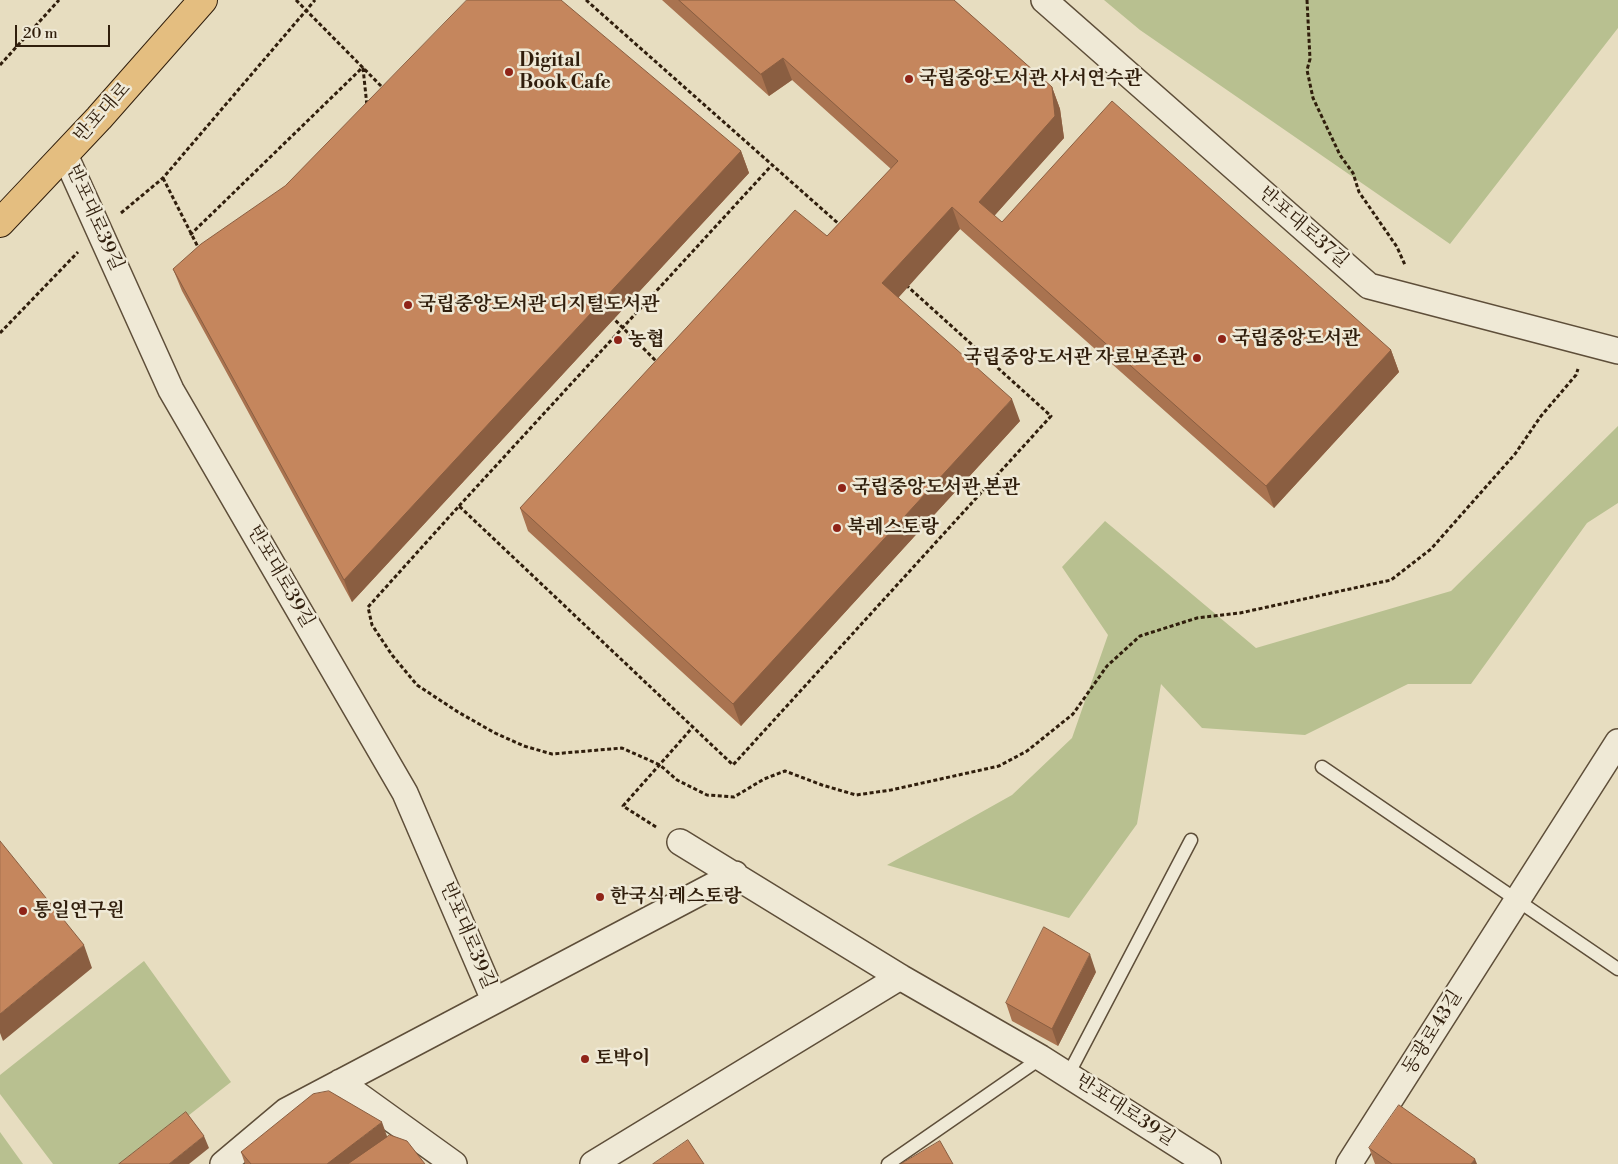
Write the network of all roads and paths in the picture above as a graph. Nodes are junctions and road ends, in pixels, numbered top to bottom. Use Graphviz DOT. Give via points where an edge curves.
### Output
graph roads {
  1 [pos="59,0"];
  2 [pos="203,0"];
  3 [pos="296,0"];
  4 [pos="315,0"];
  5 [pos="586,0"];
  6 [pos="1044,0"];
  7 [pos="1307,0"];
  8 [pos="306,10"];
  9 [pos="0,65"];
  10 [pos="363,67"];
  11 [pos="388,92"];
  12 [pos="368,113"];
  13 [pos="66,155"];
  14 [pos="772,165"];
  15 [pos="162,178"];
  16 [pos="0,223"];
  17 [pos="844,229"];
  18 [pos="99,231"];
  19 [pos="190,235"];
  20 [pos="204,258"];
  21 [pos="903,282"];
  22 [pos="1416,299"];
  23 [pos="607,312"];
  24 [pos="623,328"];
  25 [pos="0,333"];
  26 [pos="1589,343"];
  27 [pos="1618,351"];
  28 [pos="660,365"];
  29 [pos="459,506"];
  30 [pos="692,728"];
  31 [pos="1618,742"];
  32 [pos="660,765"];
  33 [pos="1322,767"];
  34 [pos="1190,840"];
  35 [pos="680,842"];
  36 [pos="734,874"];
  37 [pos="1516,901"];
  38 [pos="1618,968"];
  39 [pos="900,976"];
  40 [pos="494,1000"];
  41 [pos="1041,1058"];
  42 [pos="1068,1075"];
  43 [pos="340,1082"];
  44 [pos="223,1164"];
  45 [pos="454,1164"];
  46 [pos="594,1164"];
  47 [pos="888,1164"];
  48 [pos="1208,1164"];
  49 [pos="1349,1164"];
  1 -- 9 [label="path"];
  2 -- 13 [label="main road, 반포대로"];
  3 -- 8 [label="path"];
  4 -- 8 [label="path"];
  5 -- 14 [label="path"];
  6 -- 22 [label="street, 반포대로37길" via="1369,286"];
  7 -- 22 [label="path" via="1310,59 1307,70 1313,98 1340,155 1353,173 1359,192 1397,247"];
  8 -- 10 [label="path"];
  8 -- 15 [label="path"];
  10 -- 11 [label="path"];
  10 -- 12 [label="path"];
  10 -- 19 [label="path"];
  13 -- 16 [label="main road, 반포대로"];
  13 -- 18 [label="street, 반포대로39길"];
  14 -- 17 [label="path"];
  14 -- 24 [label="path"];
  15 -- 18 [label="path"];
  15 -- 19 [label="path"];
  18 -- 25 [label="path"];
  18 -- 40 [label="street, 반포대로39길" via="171,390 405,793"];
  19 -- 20 [label="path"];
  21 -- 30 [label="path" via="1052,416 732,765"];
  22 -- 26 [label="street, 반포대로37길"];
  23 -- 24 [label="path"];
  24 -- 28 [label="path"];
  24 -- 29 [label="path"];
  26 -- 27 [label="street, 반포대로37길"];
  26 -- 32 [label="path" via="1576,376 1541,416 1516,454 1430,549 1391,580 1240,613 1197,618 1140,636 1107,666 1073,714 1027,751 999,766 856,795 785,771 734,797 707,796 677,780"];
  29 -- 30 [label="path"];
  29 -- 32 [label="path" via="368,607 372,625 401,667 430,695 524,746 552,754 622,748"];
  30 -- 32 [label="path"];
  31 -- 37 [label="street, 동광로43길"];
  32 -- 35 [label="path" via="623,806"];
  33 -- 37 [label="lane"];
  34 -- 42 [label="lane"];
  35 -- 36 [label="street, 반포대로39길"];
  36 -- 39 [label="street, 반포대로39길"];
  36 -- 40 [label="street, 반포대로39길"];
  37 -- 38 [label="lane"];
  37 -- 49 [label="street, 동광로43길"];
  39 -- 41 [label="street, 반포대로39길"];
  39 -- 46 [label="street"];
  40 -- 43 [label="street, 반포대로39길"];
  41 -- 42 [label="street, 반포대로39길"];
  41 -- 47 [label="lane"];
  42 -- 48 [label="street, 반포대로39길"];
  43 -- 44 [label="street, 반포대로39길" via="286,1111"];
  43 -- 45 [label="street"];
}
